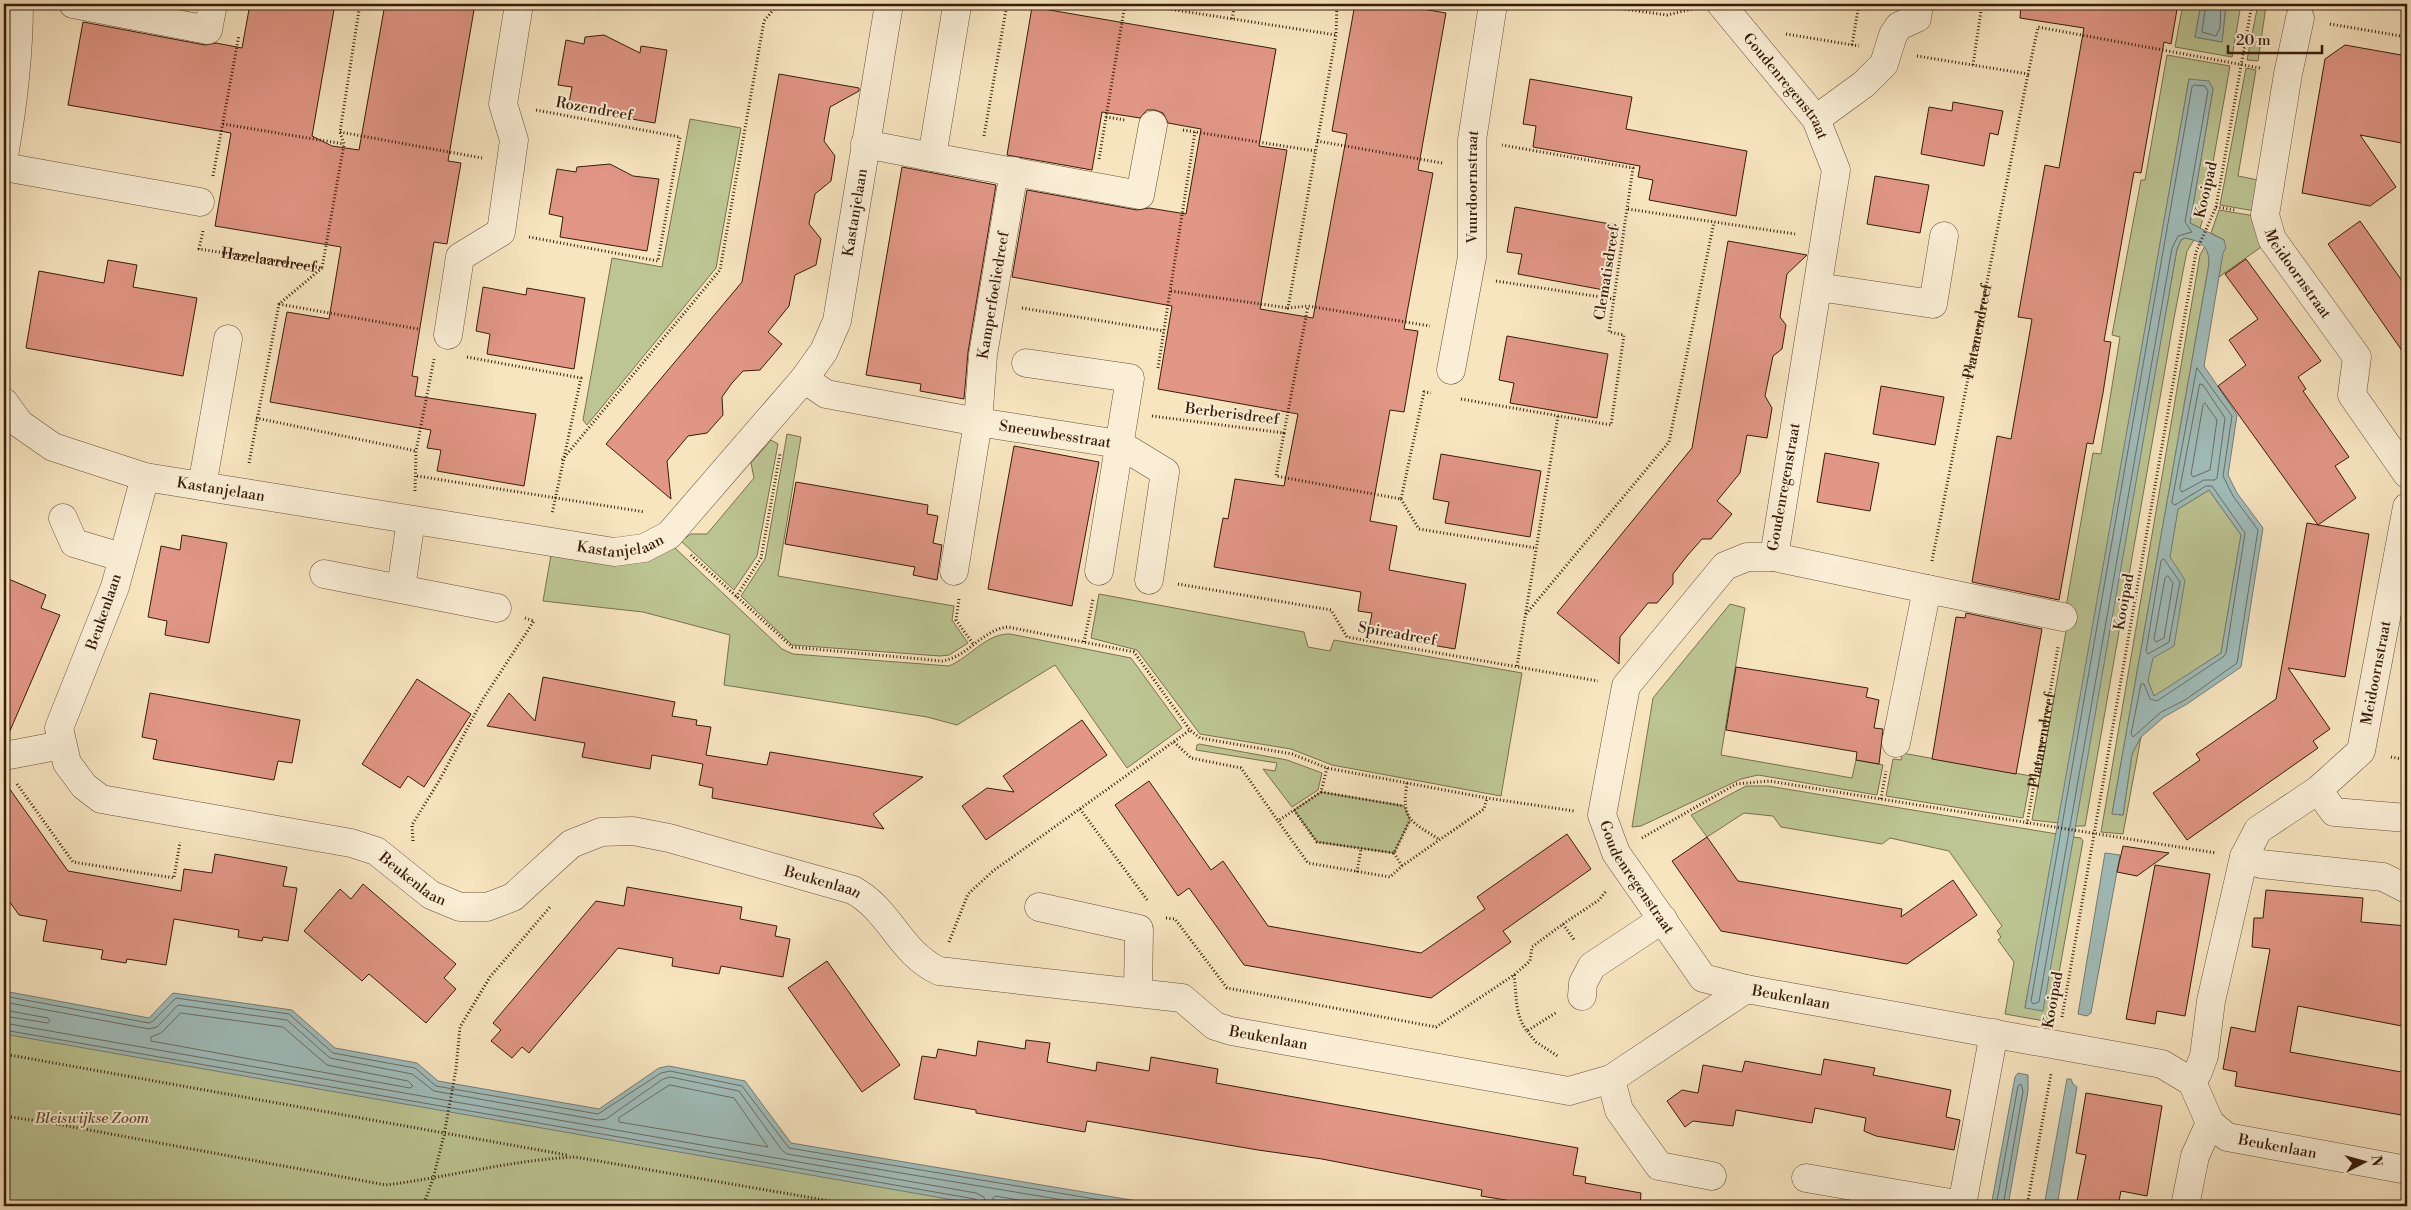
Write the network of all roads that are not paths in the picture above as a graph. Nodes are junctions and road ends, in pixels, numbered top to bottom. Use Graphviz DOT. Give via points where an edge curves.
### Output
graph roads {
  1 [pos="19,4"];
  2 [pos="73,4"];
  3 [pos="213,4"];
  4 [pos="519,4"];
  5 [pos="889,4"];
  6 [pos="1493,4"];
  7 [pos="1919,4"];
  8 [pos="957,6"];
  9 [pos="1709,6"];
  10 [pos="2300,18"];
  11 [pos="1816,119"];
  12 [pos="1153,125"];
  13 [pos="866,144"];
  14 [pos="4,156"];
  15 [pos="932,156"];
  16 [pos="4,167"];
  17 [pos="1014,171"];
  18 [pos="204,203"];
  19 [pos="1944,236"];
  20 [pos="1818,287"];
  21 [pos="448,335"];
  22 [pos="228,339"];
  23 [pos="1026,363"];
  24 [pos="1451,370"];
  25 [pos="804,379"];
  26 [pos="4,402"];
  27 [pos="978,422"];
  28 [pos="1119,444"];
  29 [pos="2407,474"];
  30 [pos="145,477"];
  31 [pos="202,486"];
  32 [pos="2407,507"];
  33 [pos="63,518"];
  34 [pos="412,520"];
  35 [pos="121,557"];
  36 [pos="1774,557"];
  37 [pos="1099,571"];
  38 [pos="954,572"];
  39 [pos="324,574"];
  40 [pos="1149,580"];
  41 [pos="401,588"];
  42 [pos="1927,589"];
  43 [pos="497,608"];
  44 [pos="2063,617"];
  45 [pos="1896,743"];
  46 [pos="62,745"];
  47 [pos="7,756"];
  48 [pos="2318,790"];
  49 [pos="2407,818"];
  50 [pos="2244,857"];
  51 [pos="2407,889"];
  52 [pos="1039,907"];
  53 [pos="1663,919"];
  54 [pos="1746,989"];
  55 [pos="1138,992"];
  56 [pos="1582,996"];
  57 [pos="1994,1033"];
  58 [pos="1611,1079"];
  59 [pos="2192,1082"];
  60 [pos="2210,1123"];
  61 [pos="2407,1170"];
  62 [pos="1712,1176"];
  63 [pos="1806,1178"];
  64 [pos="2185,1206"];
  1 -- 14 [label="street" via="19,43"];
  2 -- 3 [label="street" via="208,30"];
  4 -- 21 [label="street" via="503,104 514,140 501,232 460,257"];
  5 -- 13 [label="street, Kastanjelaan"];
  6 -- 24 [label="street, Vuurdoornstraat" via="1472,140 1472,257"];
  7 -- 11 [label="street" via="1916,18 1899,26 1884,64 1864,84"];
  8 -- 15 [label="street"];
  9 -- 11 [label="street, Goudenregenstraat"];
  10 -- 29 [label="street, Meidoornstraat" via="2265,215 2272,239 2357,357 2352,396"];
  11 -- 20 [label="street, Goudenregenstraat" via="1836,170"];
  12 -- 17 [label="street" via="1140,195"];
  13 -- 15 [label="street"];
  13 -- 25 [label="street, Kastanjelaan" via="838,321 824,351"];
  15 -- 17 [label="street"];
  16 -- 18 [label="street"];
  17 -- 27 [label="street, Kamperfoeliedreef" via="983,355"];
  19 -- 20 [label="street" via="1933,304"];
  20 -- 36 [label="street, Goudenregenstraat"];
  22 -- 31 [label="street"];
  23 -- 28 [label="street" via="1130,378"];
  25 -- 27 [label="street, Sneeuwbesstraat" via="826,394"];
  25 -- 34 [label="street, Kastanjelaan" via="670,534 644,548 614,552"];
  26 -- 30 [label="street, Kastanjelaan" via="20,424 53,447"];
  27 -- 28 [label="street, Sneeuwbesstraat"];
  27 -- 38 [label="street, Sneeuwbesstraat"];
  28 -- 37 [label="street"];
  28 -- 40 [label="street, Sneeuwbesstraat" via="1165,472"];
  30 -- 31 [label="street, Kastanjelaan"];
  30 -- 35 [label="street, Beukenlaan"];
  31 -- 34 [label="street, Kastanjelaan"];
  32 -- 48 [label="street, Meidoornstraat" via="2361,751"];
  33 -- 35 [label="street" via="74,542"];
  34 -- 41 [label="street"];
  35 -- 46 [label="street, Beukenlaan" via="114,587 59,728"];
  36 -- 42 [label="street"];
  36 -- 53 [label="street, Goudenregenstraat" via="1747,557 1726,566 1626,686 1602,815 1616,852"];
  39 -- 41 [label="street"];
  41 -- 43 [label="street"];
  42 -- 44 [label="street"];
  42 -- 45 [label="street"];
  46 -- 47 [label="street"];
  46 -- 55 [label="street, Beukenlaan" via="66,763 84,786 101,799 351,843 376,851 431,895 460,907 487,907 513,897 571,844 601,832 642,833 853,890 868,898 915,956 939,972"];
  48 -- 49 [label="street" via="2334,812"];
  48 -- 50 [label="street, Meidoornstraat" via="2258,830"];
  50 -- 51 [label="street" via="2261,864 2384,876"];
  50 -- 59 [label="street, Meidoornstraat" via="2211,1001 2204,1056"];
  52 -- 55 [label="street" via="1140,930"];
  53 -- 54 [label="street, Goudenregenstraat" via="1703,978"];
  53 -- 56 [label="street" via="1592,966 1583,983"];
  54 -- 57 [label="street, Beukenlaan"];
  54 -- 58 [label="street, Beukenlaan"];
  55 -- 58 [label="street, Beukenlaan" via="1182,998 1215,1026 1231,1031 1569,1091"];
  57 -- 59 [label="street, Beukenlaan" via="2162,1064"];
  57 -- 63 [label="street" via="1962,1205"];
  58 -- 62 [label="street" via="1619,1110 1659,1166"];
  59 -- 60 [label="street"];
  60 -- 61 [label="street, Beukenlaan" via="2227,1137"];
  60 -- 64 [label="street" via="2195,1156"];
}
